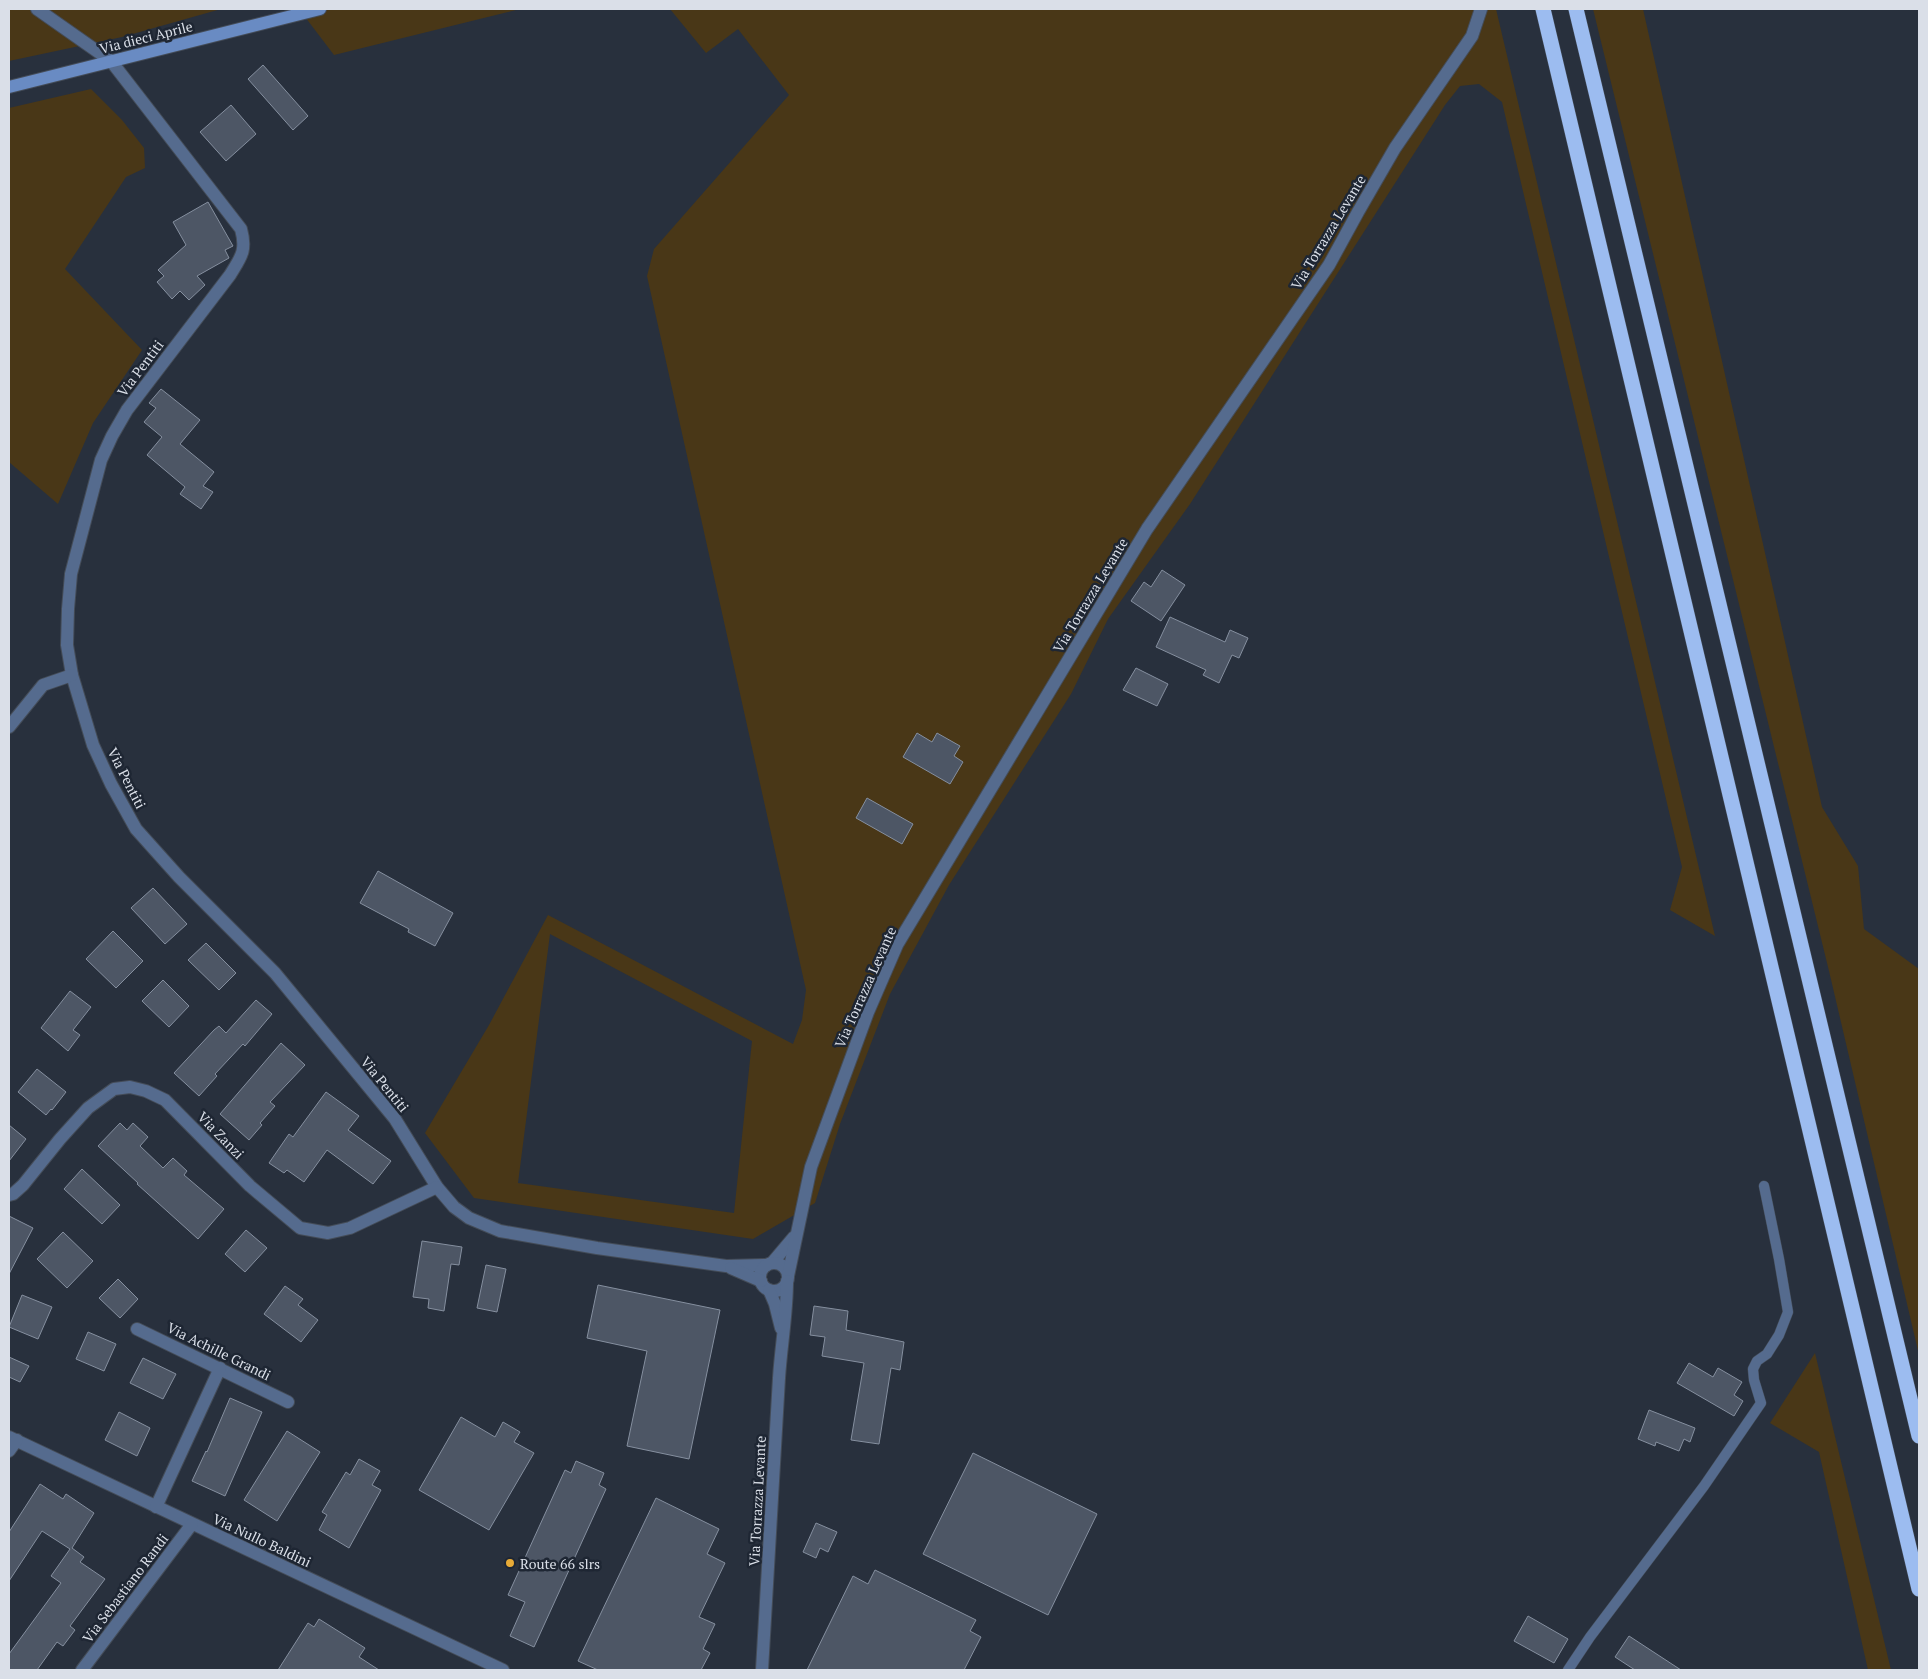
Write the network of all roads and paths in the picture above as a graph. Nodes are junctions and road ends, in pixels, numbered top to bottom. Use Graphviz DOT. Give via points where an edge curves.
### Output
graph roads {
  1 [pos="37,9"];
  2 [pos="320,9"];
  3 [pos="1481,9"];
  4 [pos="1543,9"];
  5 [pos="1576,9"];
  6 [pos="111,62"];
  7 [pos="9,87"];
  8 [pos="72,675"];
  9 [pos="9,727"];
  10 [pos="1764,1186"];
  11 [pos="437,1187"];
  12 [pos="9,1195"];
  13 [pos="796,1235"];
  14 [pos="770,1264"];
  15 [pos="726,1266"];
  16 [pos="788,1279"];
  17 [pos="765,1286"];
  18 [pos="137,1329"];
  19 [pos="782,1333"];
  20 [pos="220,1368"];
  21 [pos="288,1402"];
  22 [pos="1919,1436"];
  23 [pos="13,1439"];
  24 [pos="9,1451"];
  25 [pos="156,1507"];
  26 [pos="192,1524"];
  27 [pos="1919,1589"];
  28 [pos="82,1670"];
  29 [pos="503,1670"];
  30 [pos="762,1670"];
  31 [pos="1568,1670"];
  1 -- 6 [label="street, Via Pentiti"];
  2 -- 6 [label="main road, Via dieci Aprile"];
  3 -- 13 [label="street, Via Torrazza Levante" via="1472,36 1395,148 1329,265 1147,529 897,945 814,1158"];
  4 -- 27 [label="highway"];
  5 -- 22 [label="highway"];
  6 -- 7 [label="main road, Via dieci Aprile"];
  6 -- 8 [label="street, Via Pentiti" via="241,229 245,243 230,275 127,410 101,460 72,574 67,645"];
  8 -- 9 [label="street" via="43,685"];
  8 -- 11 [label="street, Via Pentiti" via="93,745 136,829 179,878 275,973 395,1119"];
  10 -- 31 [label="lane" via="1788,1312 1779,1335 1753,1369 1761,1403"];
  11 -- 12 [label="street, Via Zanzi" via="350,1228 328,1233 300,1228 250,1186 166,1100 130,1086 114,1089 88,1108 23,1185"];
  11 -- 15 [label="street, Via Pentiti" via="454,1207 500,1231"];
  13 -- 14 [label="street, Via Torrazza Levante"];
  13 -- 16 [label="street, Via Torrazza Levante"];
  14 -- 15 [label="street, Via Pentiti"];
  14 -- 16 [label="street" via="784,1268"];
  14 -- 17 [label="street" via="761,1272"];
  15 -- 17 [label="street, Via Pentiti"];
  16 -- 17 [label="street" via="778,1290"];
  16 -- 19 [label="street, Via Torrazza Levante" via="787,1311"];
  17 -- 19 [label="street, Via Torrazza Levante" via="775,1304"];
  18 -- 20 [label="street, Via Achille Grandi"];
  19 -- 30 [label="street, Via Torrazza Levante"];
  20 -- 21 [label="street, Via Achille Grandi"];
  20 -- 25 [label="street"];
  23 -- 24 [label="street"];
  23 -- 25 [label="street, Via Nullo Baldini"];
  25 -- 26 [label="street, Via Nullo Baldini"];
  26 -- 28 [label="street, Via Sebastiano Randi"];
  26 -- 29 [label="street, Via Nullo Baldini"];
}
